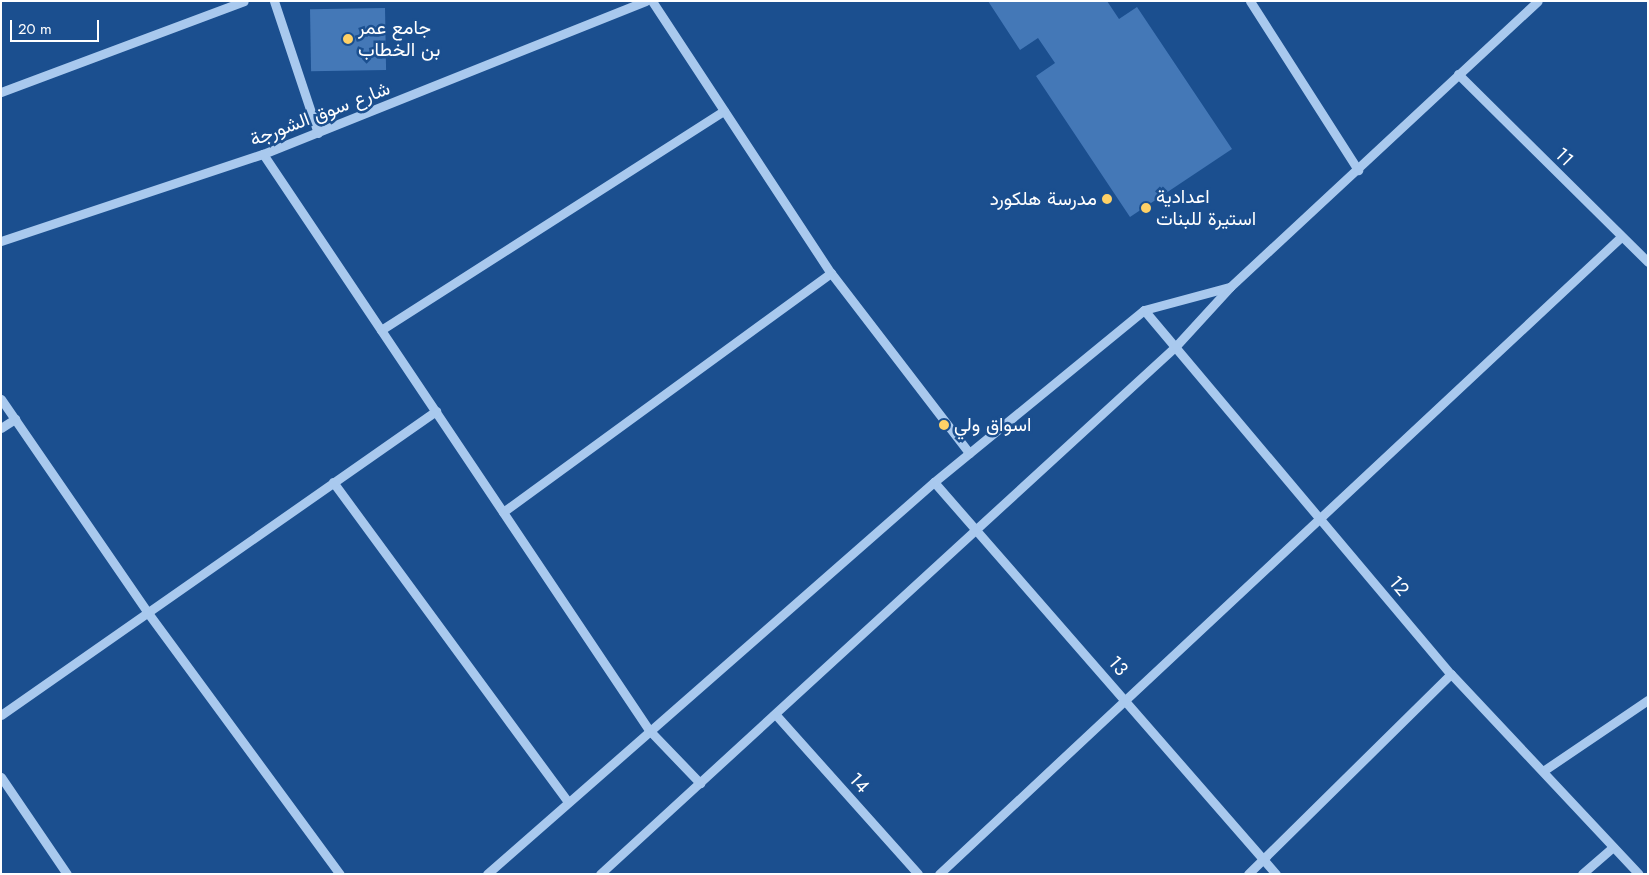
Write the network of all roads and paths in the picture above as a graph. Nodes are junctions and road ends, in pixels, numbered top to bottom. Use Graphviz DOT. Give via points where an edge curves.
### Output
graph roads {
  1 [pos="244,1"];
  2 [pos="274,1"];
  3 [pos="645,1"];
  4 [pos="652,1"];
  5 [pos="1250,1"];
  6 [pos="1538,1"];
  7 [pos="1458,74"];
  8 [pos="1,92"];
  9 [pos="724,111"];
  10 [pos="318,133"];
  11 [pos="263,154"];
  12 [pos="1358,170"];
  13 [pos="1621,237"];
  14 [pos="1,241"];
  15 [pos="1648,262"];
  16 [pos="831,273"];
  17 [pos="1230,287"];
  18 [pos="1144,310"];
  19 [pos="381,330"];
  20 [pos="1176,346"];
  21 [pos="1,399"];
  22 [pos="436,411"];
  23 [pos="15,419"];
  24 [pos="1,428"];
  25 [pos="969,453"];
  26 [pos="333,482"];
  27 [pos="934,482"];
  28 [pos="503,512"];
  29 [pos="1320,518"];
  30 [pos="977,528"];
  31 [pos="148,612"];
  32 [pos="1451,674"];
  33 [pos="1126,700"];
  34 [pos="1648,700"];
  35 [pos="1,715"];
  36 [pos="776,715"];
  37 [pos="649,730"];
  38 [pos="1543,771"];
  39 [pos="1,777"];
  40 [pos="700,784"];
  41 [pos="568,802"];
  42 [pos="1613,846"];
  43 [pos="1263,860"];
  44 [pos="67,874"];
  45 [pos="340,874"];
  46 [pos="487,874"];
  47 [pos="600,874"];
  48 [pos="918,874"];
  49 [pos="939,874"];
  50 [pos="1248,874"];
  51 [pos="1276,874"];
  52 [pos="1582,874"];
  53 [pos="1639,874"];
  1 -- 8 [label="street"];
  2 -- 10 [label="street"];
  3 -- 10 [label="street, شارع سوق الشورجة"];
  4 -- 9 [label="street"];
  5 -- 12 [label="street"];
  6 -- 7 [label="street"];
  7 -- 12 [label="street"];
  7 -- 13 [label="street, 11"];
  9 -- 16 [label="street"];
  9 -- 19 [label="street"];
  10 -- 11 [label="street, شارع سوق الشورجة"];
  11 -- 14 [label="street, شارع سوق الشورجة"];
  11 -- 19 [label="street"];
  12 -- 17 [label="street"];
  13 -- 15 [label="street, 11"];
  13 -- 29 [label="street"];
  16 -- 25 [label="street"];
  16 -- 28 [label="street"];
  17 -- 18 [label="street"];
  17 -- 20 [label="street"];
  18 -- 20 [label="street, 12"];
  18 -- 25 [label="street"];
  19 -- 22 [label="street"];
  20 -- 29 [label="street, 12"];
  20 -- 30 [label="street"];
  21 -- 23 [label="street"];
  22 -- 26 [label="street"];
  22 -- 28 [label="street"];
  23 -- 24 [label="street"];
  23 -- 31 [label="street"];
  25 -- 27 [label="street"];
  26 -- 31 [label="street"];
  26 -- 41 [label="street"];
  27 -- 30 [label="street, 13"];
  27 -- 37 [label="street"];
  28 -- 37 [label="street"];
  29 -- 32 [label="street, 12"];
  29 -- 33 [label="street"];
  30 -- 33 [label="street, 13"];
  30 -- 36 [label="street"];
  31 -- 35 [label="street"];
  31 -- 45 [label="street"];
  32 -- 38 [label="street, 12"];
  32 -- 43 [label="street"];
  33 -- 43 [label="street, 13"];
  33 -- 49 [label="street"];
  34 -- 38 [label="street"];
  36 -- 40 [label="street"];
  36 -- 48 [label="street, 14"];
  37 -- 40 [label="street"];
  37 -- 41 [label="street"];
  38 -- 42 [label="street, 12"];
  39 -- 44 [label="street"];
  40 -- 47 [label="street"];
  41 -- 46 [label="street"];
  42 -- 52 [label="street"];
  42 -- 53 [label="street, 12"];
  43 -- 50 [label="street"];
  43 -- 51 [label="street, 13"];
}
